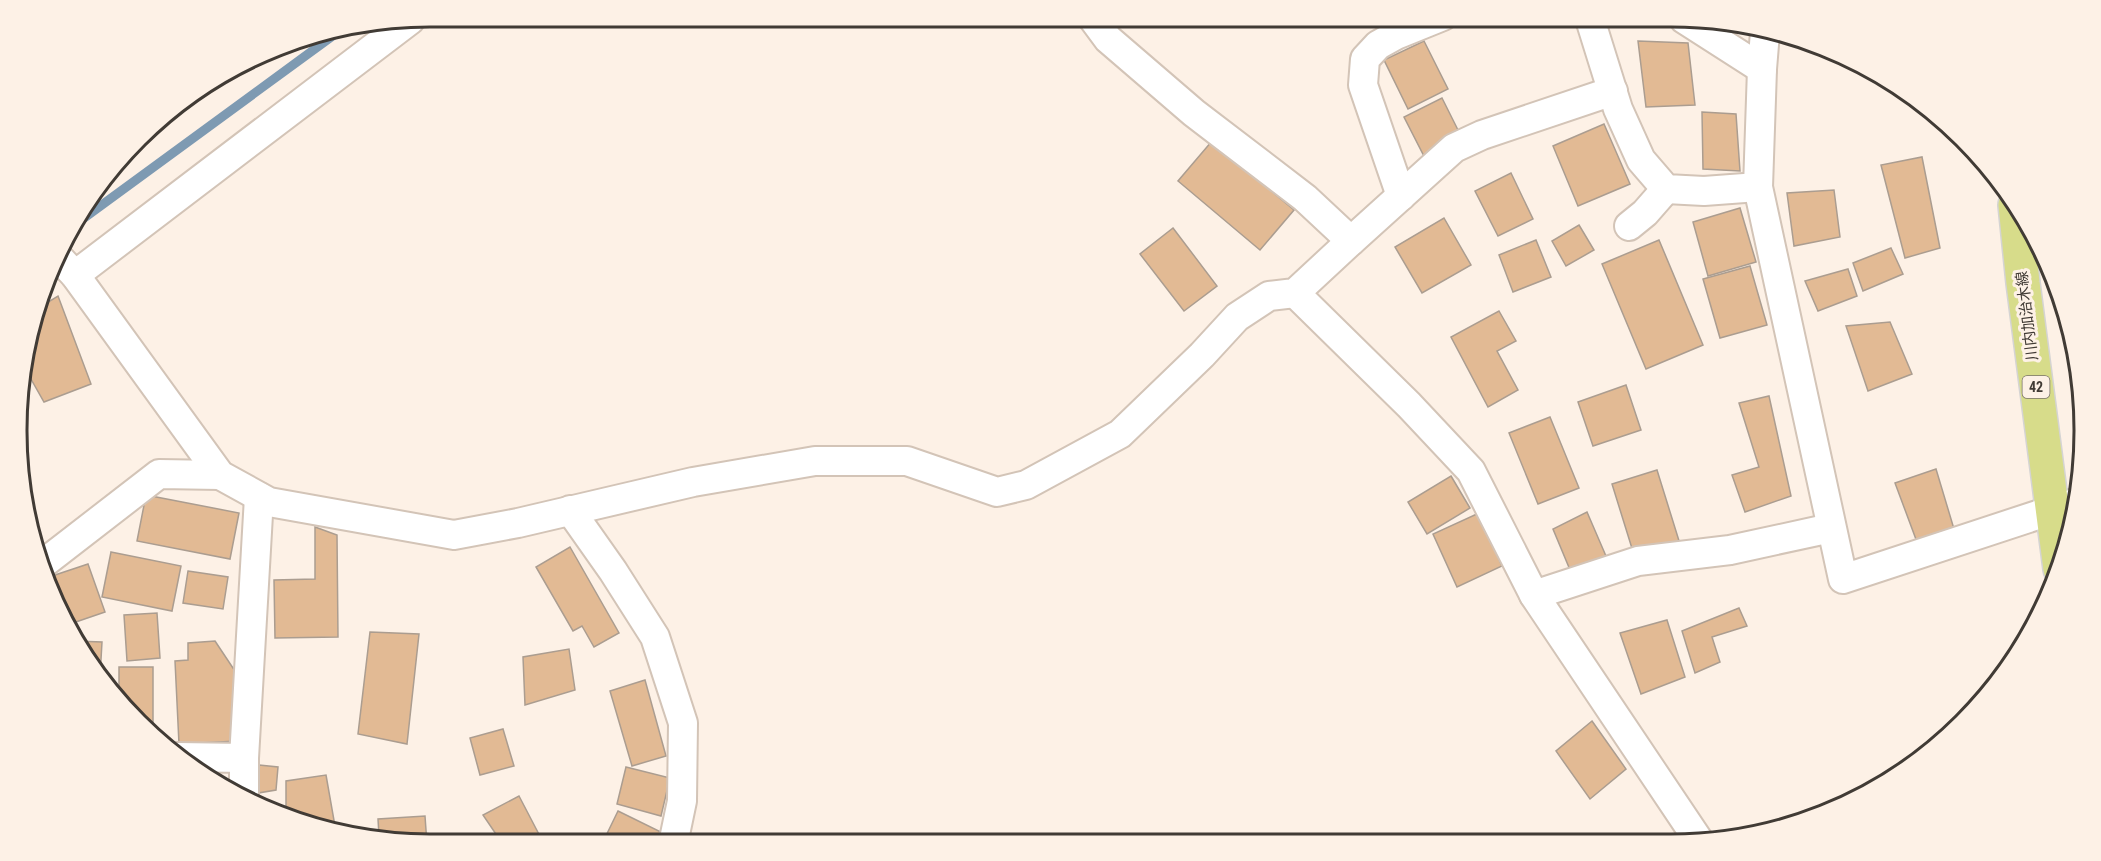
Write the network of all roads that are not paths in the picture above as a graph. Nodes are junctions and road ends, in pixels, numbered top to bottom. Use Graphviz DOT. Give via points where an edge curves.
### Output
graph roads {
  1 [pos="1099,27"];
  2 [pos="1416,27"];
  3 [pos="1593,27"];
  4 [pos="398,28"];
  5 [pos="1698,28"];
  6 [pos="1764,39"];
  7 [pos="1762,69"];
  8 [pos="1613,91"];
  9 [pos="1758,187"];
  10 [pos="1666,189"];
  11 [pos="1401,196"];
  12 [pos="2017,224"];
  13 [pos="1629,226"];
  14 [pos="1351,241"];
  15 [pos="64,263"];
  16 [pos="1295,293"];
  17 [pos="220,475"];
  18 [pos="259,497"];
  19 [pos="2064,506"];
  20 [pos="570,510"];
  21 [pos="2063,522"];
  22 [pos="1831,528"];
  23 [pos="48,560"];
  24 [pos="1534,595"];
  25 [pos="194,757"];
  26 [pos="244,758"];
  27 [pos="244,788"];
  28 [pos="1694,833"];
  29 [pos="675,834"];
  1 -- 14 [label="street" via="1194,113 1305,198"];
  2 -- 11 [label="street" via="1387,39 1365,59 1363,85"];
  3 -- 8 [label="street"];
  4 -- 15 [label="street"];
  5 -- 7 [label="street"];
  6 -- 7 [label="street"];
  7 -- 9 [label="street"];
  8 -- 10 [label="street" via="1641,160"];
  8 -- 11 [label="street" via="1454,148"];
  9 -- 10 [label="street"];
  9 -- 22 [label="street"];
  10 -- 13 [label="street"];
  11 -- 14 [label="street"];
  12 -- 19 [label="main road, 川内加治木線 / 42" via="2023,283"];
  14 -- 16 [label="street"];
  15 -- 17 [label="street"];
  16 -- 20 [label="street" via="1269,296 1237,317 1120,434 1026,485 997,492 907,461 815,461 693,482"];
  16 -- 24 [label="street" via="1472,471"];
  17 -- 18 [label="street"];
  17 -- 23 [label="street" via="159,474"];
  18 -- 20 [label="street" via="454,535"];
  18 -- 26 [label="street"];
  19 -- 21 [label="main road, 川内加治木線 / 42"];
  19 -- 22 [label="street" via="1843,579"];
  20 -- 29 [label="street" via="655,637 683,723 682,801"];
  22 -- 24 [label="street" via="1730,550 1638,561"];
  24 -- 28 [label="street"];
  25 -- 26 [label="street"];
  26 -- 27 [label="street"];
}
